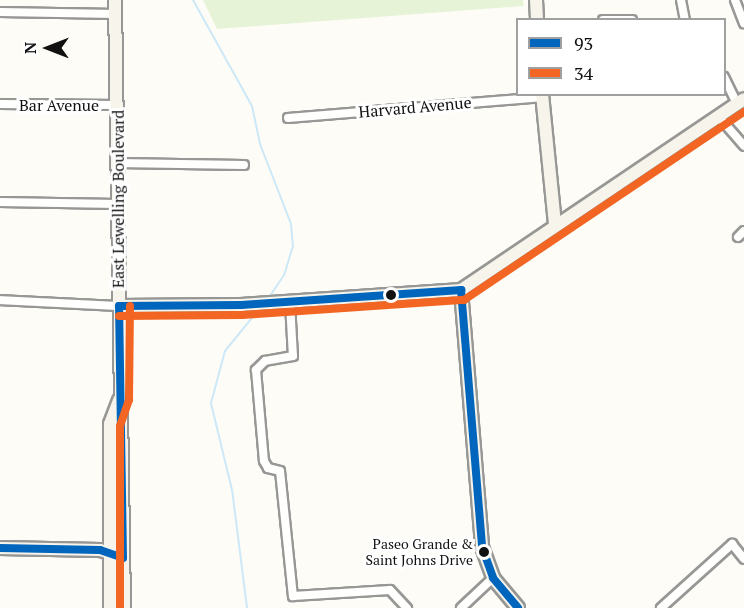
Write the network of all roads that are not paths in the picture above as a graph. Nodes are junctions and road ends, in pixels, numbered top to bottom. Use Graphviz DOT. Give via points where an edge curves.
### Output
graph roads {
  1 [pos="115,0"];
  2 [pos="536,0"];
  3 [pos="681,0"];
  4 [pos="735,0"];
  5 [pos="0,12"];
  6 [pos="117,14"];
  7 [pos="537,18"];
  8 [pos="685,18"];
  9 [pos="744,23"];
  10 [pos="726,80"];
  11 [pos="542,96"];
  12 [pos="741,102"];
  13 [pos="0,104"];
  14 [pos="117,105"];
  15 [pos="719,117"];
  16 [pos="288,118"];
  17 [pos="744,146"];
  18 [pos="117,163"];
  19 [pos="244,165"];
  20 [pos="0,202"];
  21 [pos="117,204"];
  22 [pos="555,225"];
  23 [pos="461,291"];
  24 [pos="0,300"];
  25 [pos="285,303"];
  26 [pos="119,306"];
  27 [pos="119,399"];
  28 [pos="0,548"];
  29 [pos="110,553"];
  30 [pos="123,558"];
  31 [pos="744,559"];
  32 [pos="493,578"];
  33 [pos="110,608"];
  34 [pos="124,608"];
  35 [pos="407,608"];
  36 [pos="461,608"];
  37 [pos="518,608"];
  38 [pos="661,608"];
  1 -- 6 [label="main road, East Lewelling Boulevard"];
  2 -- 7 [label="main road"];
  3 -- 8 [label="street"];
  4 -- 9 [label="street"];
  5 -- 6 [label="street"];
  6 -- 14 [label="main road, East Lewelling Boulevard"];
  10 -- 12 [label="street"];
  11 -- 16 [label="street, Harvard Avenue"];
  11 -- 22 [label="main road"];
  12 -- 15 [label="main road"];
  13 -- 14 [label="street, Bar Avenue"];
  14 -- 18 [label="main road, East Lewelling Boulevard"];
  15 -- 17 [label="street"];
  15 -- 22 [label="main road"];
  18 -- 19 [label="street"];
  18 -- 21 [label="main road, East Lewelling Boulevard"];
  20 -- 21 [label="street"];
  21 -- 26 [label="main road, East Lewelling Boulevard"];
  22 -- 23 [label="main road"];
  23 -- 25 [label="main road"];
  23 -- 32 [label="main road" via="482,547"];
  24 -- 26 [label="street"];
  25 -- 26 [label="main road"];
  25 -- 35 [label="street" via="293,356 265,361 256,370 264,461 268,468 280,471 293,596 390,590"];
  26 -- 27 [label="main road, East Lewelling Boulevard"];
  27 -- 29 [label="main road, East Lewelling Boulevard" via="110,424"];
  27 -- 30 [label="main road, East Lewelling Boulevard" via="124,419"];
  28 -- 29 [label="main road"];
  29 -- 30 [label="main road"];
  29 -- 33 [label="main road, East Lewelling Boulevard"];
  30 -- 34 [label="main road, East Lewelling Boulevard"];
  31 -- 38 [label="street" via="732,544"];
  32 -- 36 [label="street"];
  32 -- 37 [label="main road"];
}
